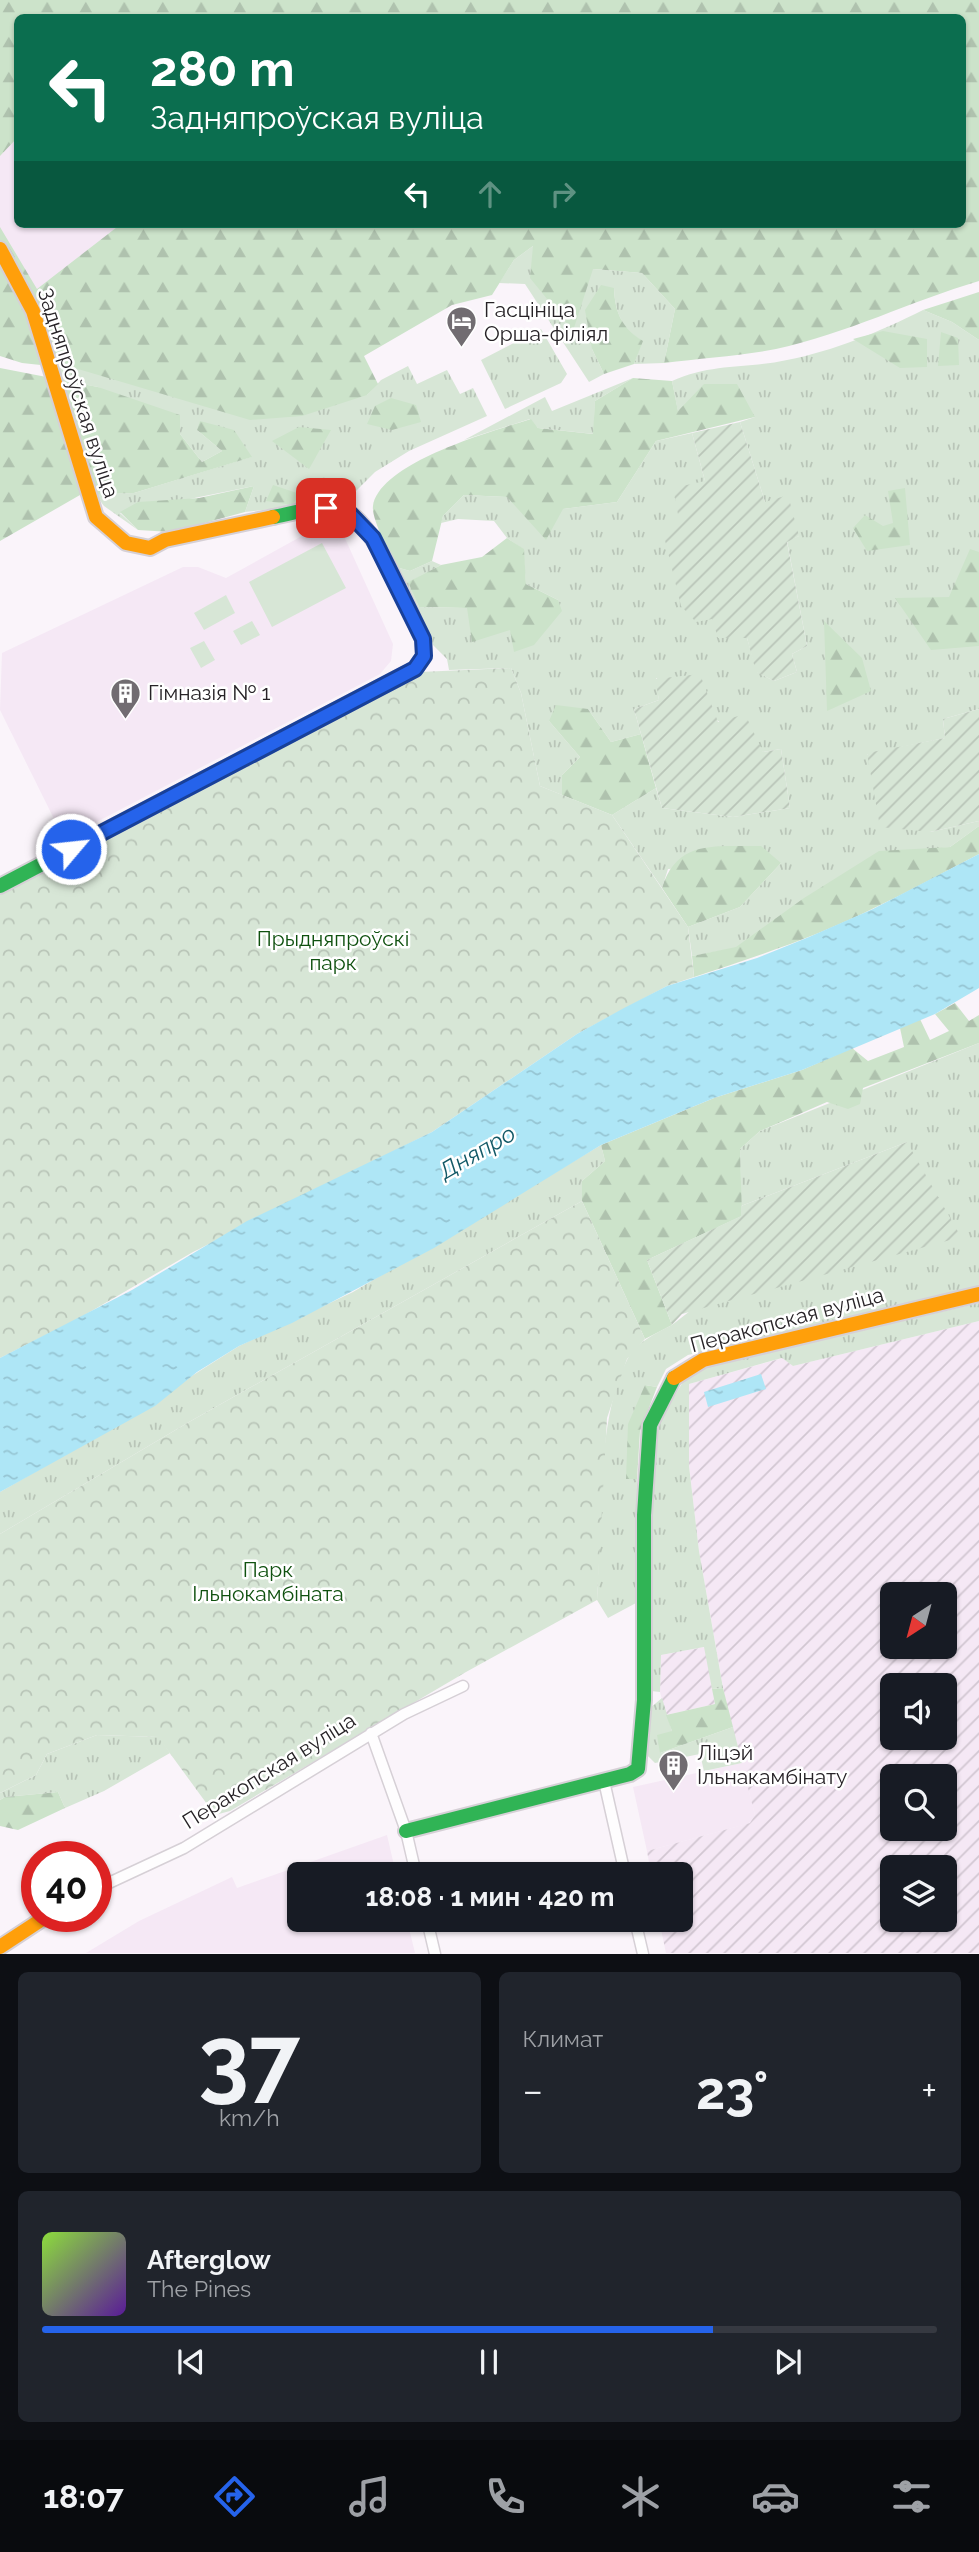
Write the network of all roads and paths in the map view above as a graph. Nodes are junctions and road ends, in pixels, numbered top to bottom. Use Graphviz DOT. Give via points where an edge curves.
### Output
graph roads {
  1 [pos="0,249"];
  2 [pos="0,886"];
  3 [pos="979,1294"];
  4 [pos="463,1686"];
  5 [pos="371,1734"];
  6 [pos="604,1781"];
  7 [pos="406,1831"];
  8 [pos="413,1862"];
  9 [pos="622,1862"];
  10 [pos="112,1882"];
  11 [pos="23,1932"];
  12 [pos="430,1932"];
  13 [pos="638,1932"];
  14 [pos="0,1947"];
  15 [pos="435,1954"];
  16 [pos="643,1954"];
  1 -- 2 [label="street, Задняпроўская вуліца" via="33,311 96,517 126,543 150,548 234,523 326,508 349,513 373,538 423,639 424,656 415,669"];
  3 -- 6 [label="street, Перакопская вуліца" via="703,1360 680,1372 660,1399 650,1425 643,1515 644,1700 638,1769"];
  4 -- 5 [label="street, Перакопская вуліца"];
  5 -- 7 [label="street"];
  5 -- 10 [label="street, Перакопская вуліца" via="184,1848"];
  6 -- 7 [label="street"];
  6 -- 9 [label="street"];
  7 -- 8 [label="street"];
  11 -- 14 [label="street"];
  12 -- 15 [label="street"];
  13 -- 16 [label="street"];
}
